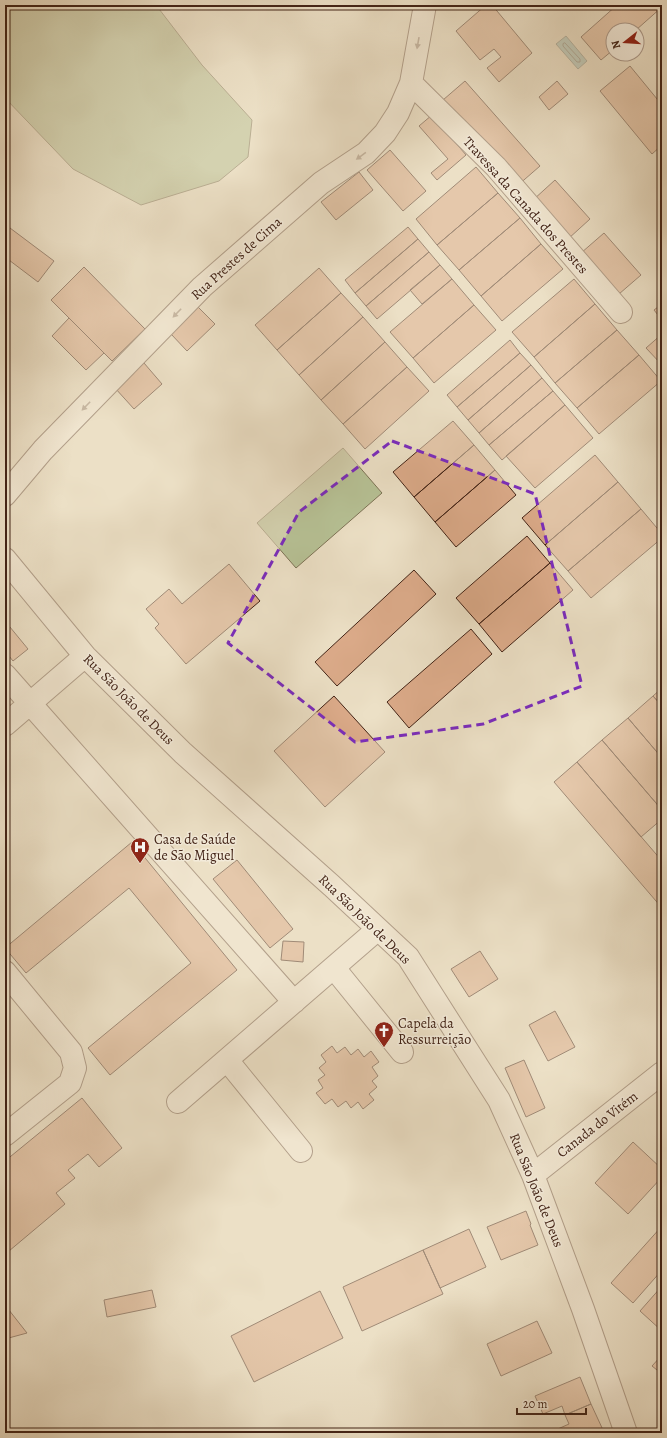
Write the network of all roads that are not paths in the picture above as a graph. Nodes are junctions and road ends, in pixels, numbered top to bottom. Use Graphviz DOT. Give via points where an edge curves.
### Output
graph roads {
  1 [pos="425,5"];
  2 [pos="411,83"];
  3 [pos="621,312"];
  4 [pos="5,495"];
  5 [pos="5,559"];
  6 [pos="86,656"];
  7 [pos="5,675"];
  8 [pos="30,703"];
  9 [pos="5,725"];
  10 [pos="378,929"];
  11 [pos="334,968"];
  12 [pos="5,972"];
  13 [pos="294,1002"];
  14 [pos="402,1052"];
  15 [pos="227,1060"];
  16 [pos="662,1073"];
  17 [pos="178,1102"];
  18 [pos="5,1135"];
  19 [pos="301,1151"];
  20 [pos="533,1175"];
  21 [pos="626,1433"];
  1 -- 2 [label="street, Rua Prestes de Cima, one-way"];
  2 -- 3 [label="street, Travessa da Canada dos Prestes" via="496,167"];
  2 -- 4 [label="street, Rua Prestes de Cima, one-way" via="398,113 385,133 366,153 321,183 202,287 44,450"];
  5 -- 6 [label="street, Rua São João de Deus"];
  6 -- 8 [label="street"];
  6 -- 10 [label="street, Rua São João de Deus" via="183,753"];
  7 -- 8 [label="street"];
  8 -- 9 [label="street"];
  8 -- 13 [label="street"];
  10 -- 11 [label="street"];
  10 -- 20 [label="street, Rua São João de Deus" via="408,957 499,1100"];
  11 -- 13 [label="street"];
  11 -- 14 [label="street"];
  12 -- 18 [label="street" via="71,1052 75,1068 70,1083"];
  13 -- 15 [label="street"];
  15 -- 17 [label="street"];
  15 -- 19 [label="street"];
  16 -- 20 [label="street, Canada do Vitém"];
  20 -- 21 [label="street, Rua São João de Deus"];
}
